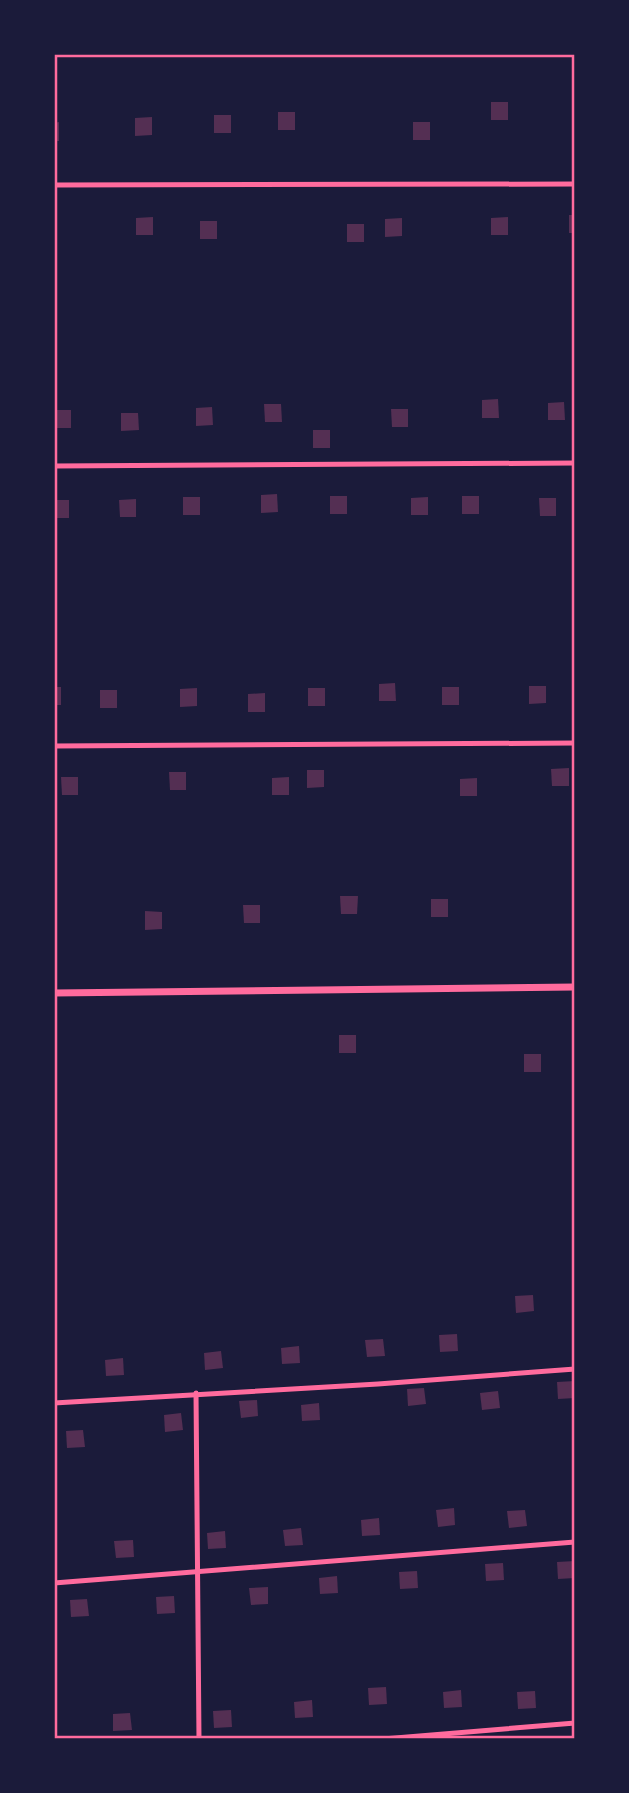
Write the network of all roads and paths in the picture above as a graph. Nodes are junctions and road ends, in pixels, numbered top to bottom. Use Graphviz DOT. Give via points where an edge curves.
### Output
graph roads {
  1 [pos="575,184"];
  2 [pos="54,185"];
  3 [pos="575,463"];
  4 [pos="54,466"];
  5 [pos="575,743"];
  6 [pos="54,746"];
  7 [pos="575,987"];
  8 [pos="54,993"];
  9 [pos="575,1369"];
  10 [pos="196,1393"];
  11 [pos="54,1403"];
  12 [pos="575,1542"];
  13 [pos="198,1572"];
  14 [pos="54,1583"];
  15 [pos="575,1723"];
  16 [pos="199,1739"];
  17 [pos="383,1739"];
  1 -- 2 [label="lane"];
  3 -- 4 [label="lane"];
  5 -- 6 [label="lane"];
  7 -- 8 [label="street"];
  9 -- 10 [label="lane"];
  10 -- 11 [label="lane"];
  10 -- 13 [label="lane"];
  12 -- 13 [label="lane"];
  13 -- 14 [label="lane"];
  13 -- 16 [label="lane"];
  15 -- 17 [label="lane"];
}
